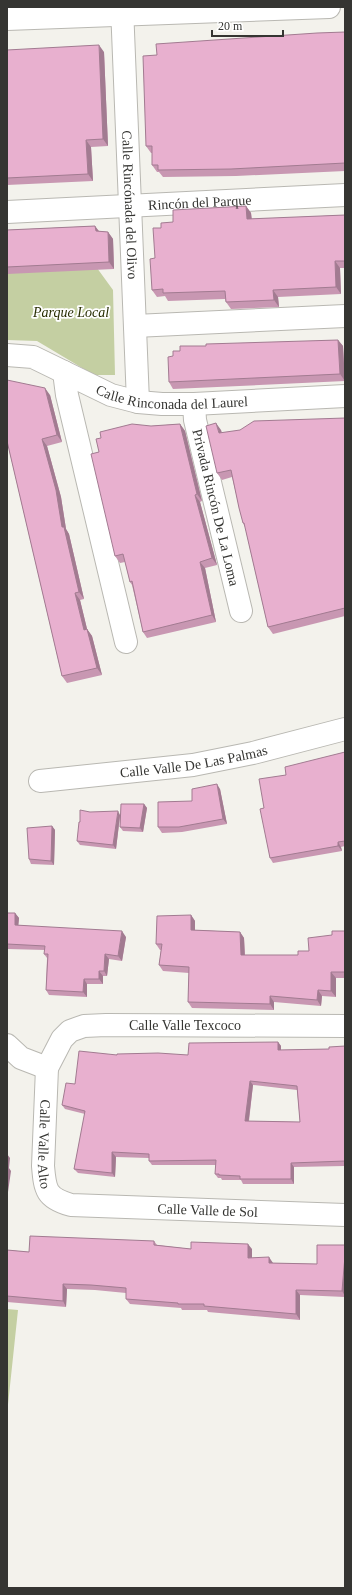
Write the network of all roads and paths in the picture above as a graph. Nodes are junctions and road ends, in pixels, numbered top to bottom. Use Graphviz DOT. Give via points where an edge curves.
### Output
graph roads {
  1 [pos="329,7"];
  2 [pos="122,11"];
  3 [pos="7,19"];
  4 [pos="345,195"];
  5 [pos="130,206"];
  6 [pos="7,212"];
  7 [pos="345,316"];
  8 [pos="134,326"];
  9 [pos="7,355"];
  10 [pos="64,372"];
  11 [pos="345,396"];
  12 [pos="138,402"];
  13 [pos="194,404"];
  14 [pos="241,611"];
  15 [pos="126,642"];
  16 [pos="345,729"];
  17 [pos="40,781"];
  18 [pos="345,1026"];
  19 [pos="7,1045"];
  20 [pos="47,1068"];
  21 [pos="71,1205"];
  22 [pos="345,1215"];
  1 -- 2 [label="street"];
  2 -- 3 [label="street"];
  2 -- 5 [label="street, Calle Rincónada del Olivo"];
  4 -- 5 [label="street, Rincón del Parque"];
  5 -- 6 [label="street, Rincón del Parque"];
  5 -- 8 [label="street, Calle Rincónada del Olivo"];
  7 -- 8 [label="street"];
  8 -- 12 [label="street, Calle Rincónada del Olivo"];
  9 -- 10 [label="street, Calle Rinconada del Laurel" via="33,357"];
  10 -- 12 [label="street, Calle Rinconada del Laurel" via="111,395"];
  10 -- 15 [label="street" via="67,395"];
  11 -- 13 [label="street, Calle Rinconada del Laurel"];
  12 -- 13 [label="street, Calle Rinconada del Laurel"];
  13 -- 14 [label="street, Privada Rincón De La Loma" via="195,420"];
  16 -- 17 [label="street, Calle Valle De Las Palmas" via="253,753 193,765"];
  18 -- 20 [label="street, Calle Valle Texcoco" via="84,1026 70,1031 62,1039"];
  19 -- 20 [label="street" via="21,1058"];
  20 -- 21 [label="street, Calle Valle Alto" via="44,1182 49,1194 58,1202"];
  21 -- 22 [label="street, Calle Valle de Sol"];
}
